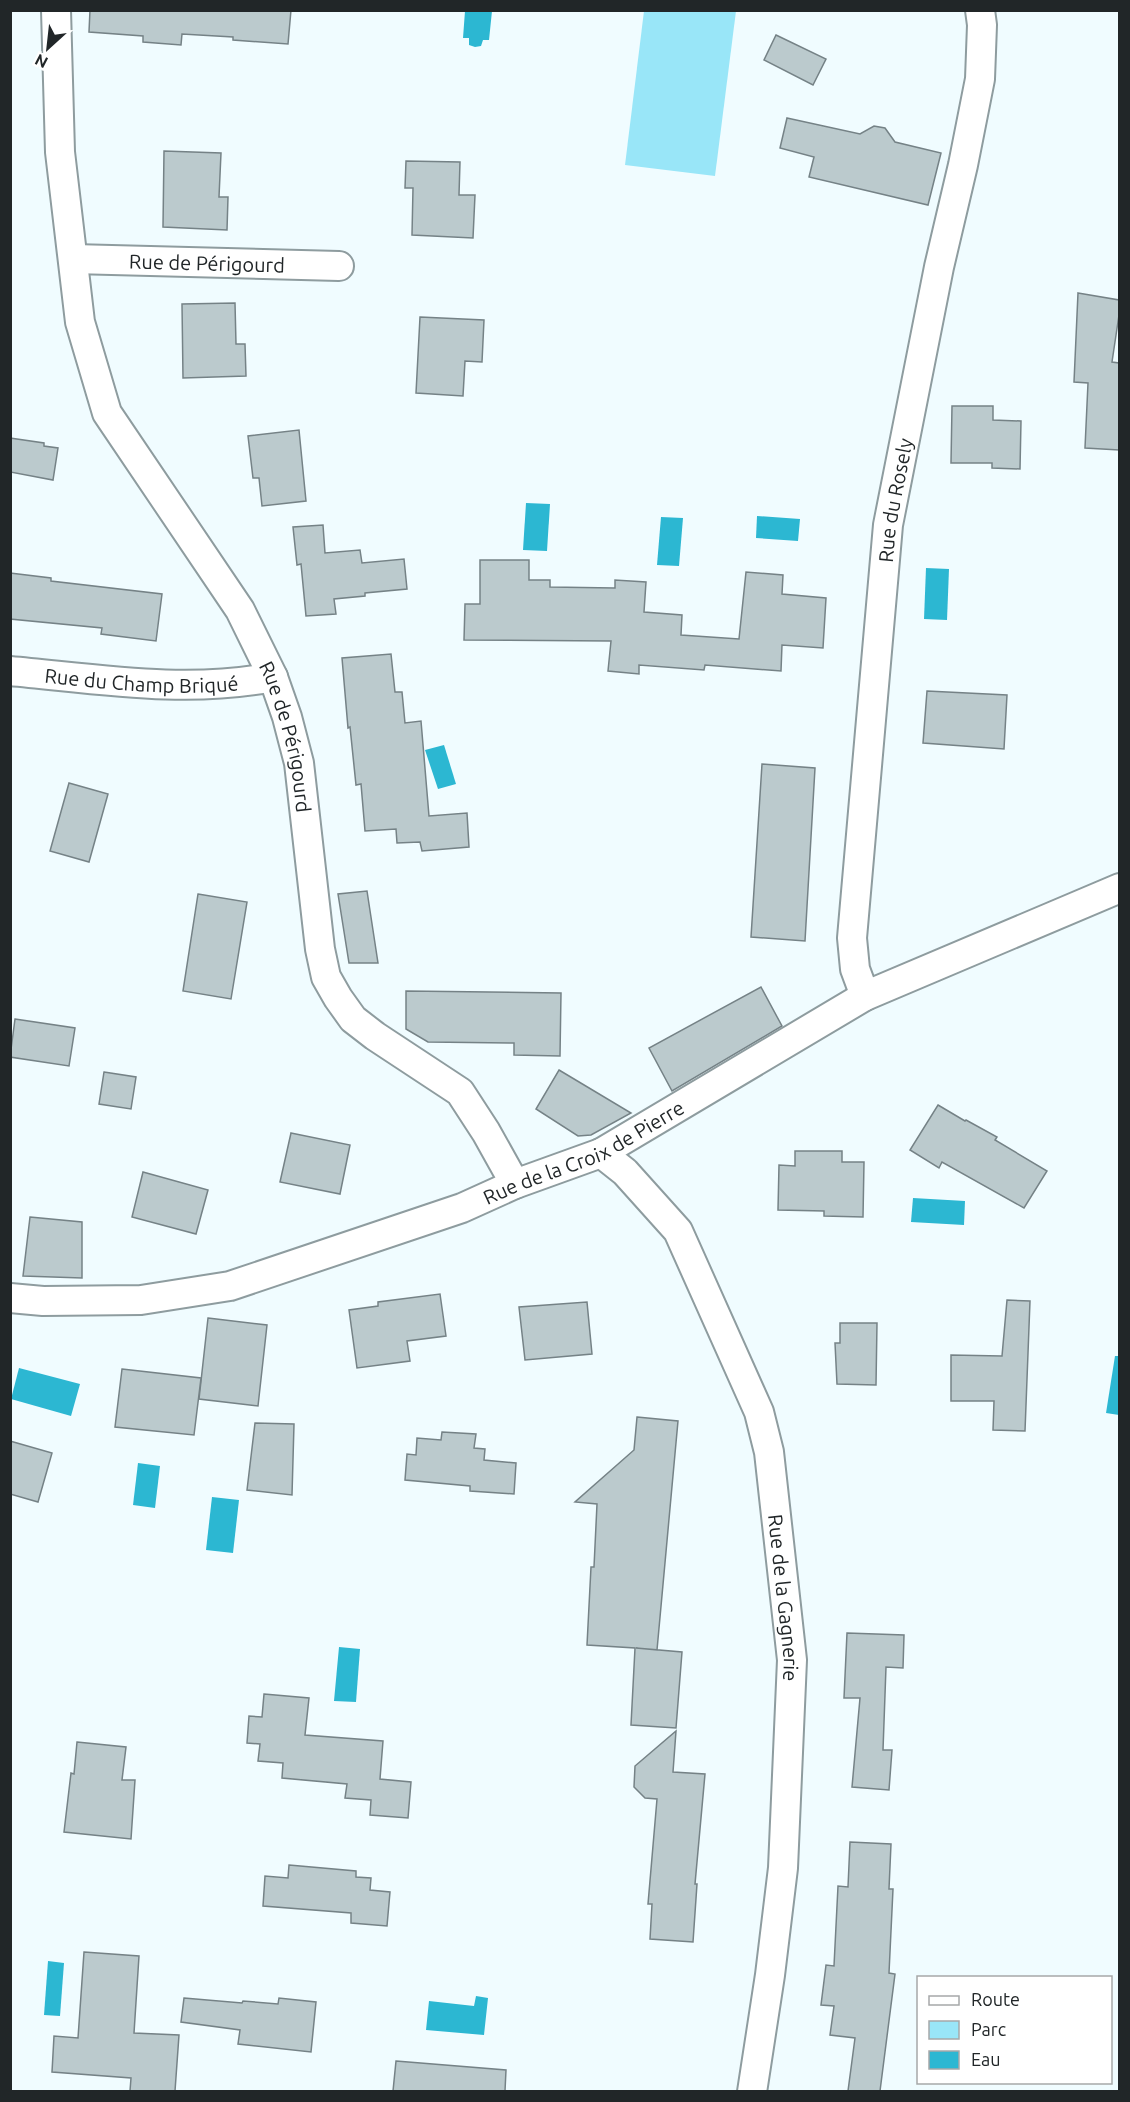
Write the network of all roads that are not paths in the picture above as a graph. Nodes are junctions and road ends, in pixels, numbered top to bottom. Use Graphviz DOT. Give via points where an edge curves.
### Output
graph roads {
  1 [pos="56,10"];
  2 [pos="980,10"];
  3 [pos="73,259"];
  4 [pos="339,266"];
  5 [pos="10,671"];
  6 [pos="273,677"];
  7 [pos="1119,888"];
  8 [pos="866,996"];
  9 [pos="601,1153"];
  10 [pos="515,1184"];
  11 [pos="10,1298"];
  12 [pos="752,2091"];
  1 -- 3 [label="street, Rue de Périgourd" via="60,152"];
  2 -- 8 [label="street, Rue du Rosely" via="980,79 888,525 852,938 855,969"];
  3 -- 4 [label="street, Rue de Périgourd"];
  3 -- 6 [label="street, Rue de Périgourd" via="80,322 107,413 240,610"];
  5 -- 6 [label="street, Rue du Champ Briqué" via="172,686 238,684"];
  6 -- 10 [label="street, Rue de Périgourd" via="299,763 326,977 353,1019 460,1092"];
  7 -- 8 [label="street, Rue de la Croix de Pierre"];
  8 -- 9 [label="street, Rue de la Croix de Pierre"];
  9 -- 10 [label="street, Rue de la Croix de Pierre"];
  9 -- 12 [label="street, Rue de la Gagnerie" via="625,1172 678,1231 759,1412 769,1452 792,1660 783,1868"];
  10 -- 11 [label="street, Rue de la Croix de Pierre" via="462,1208 230,1286 141,1300"];
}
